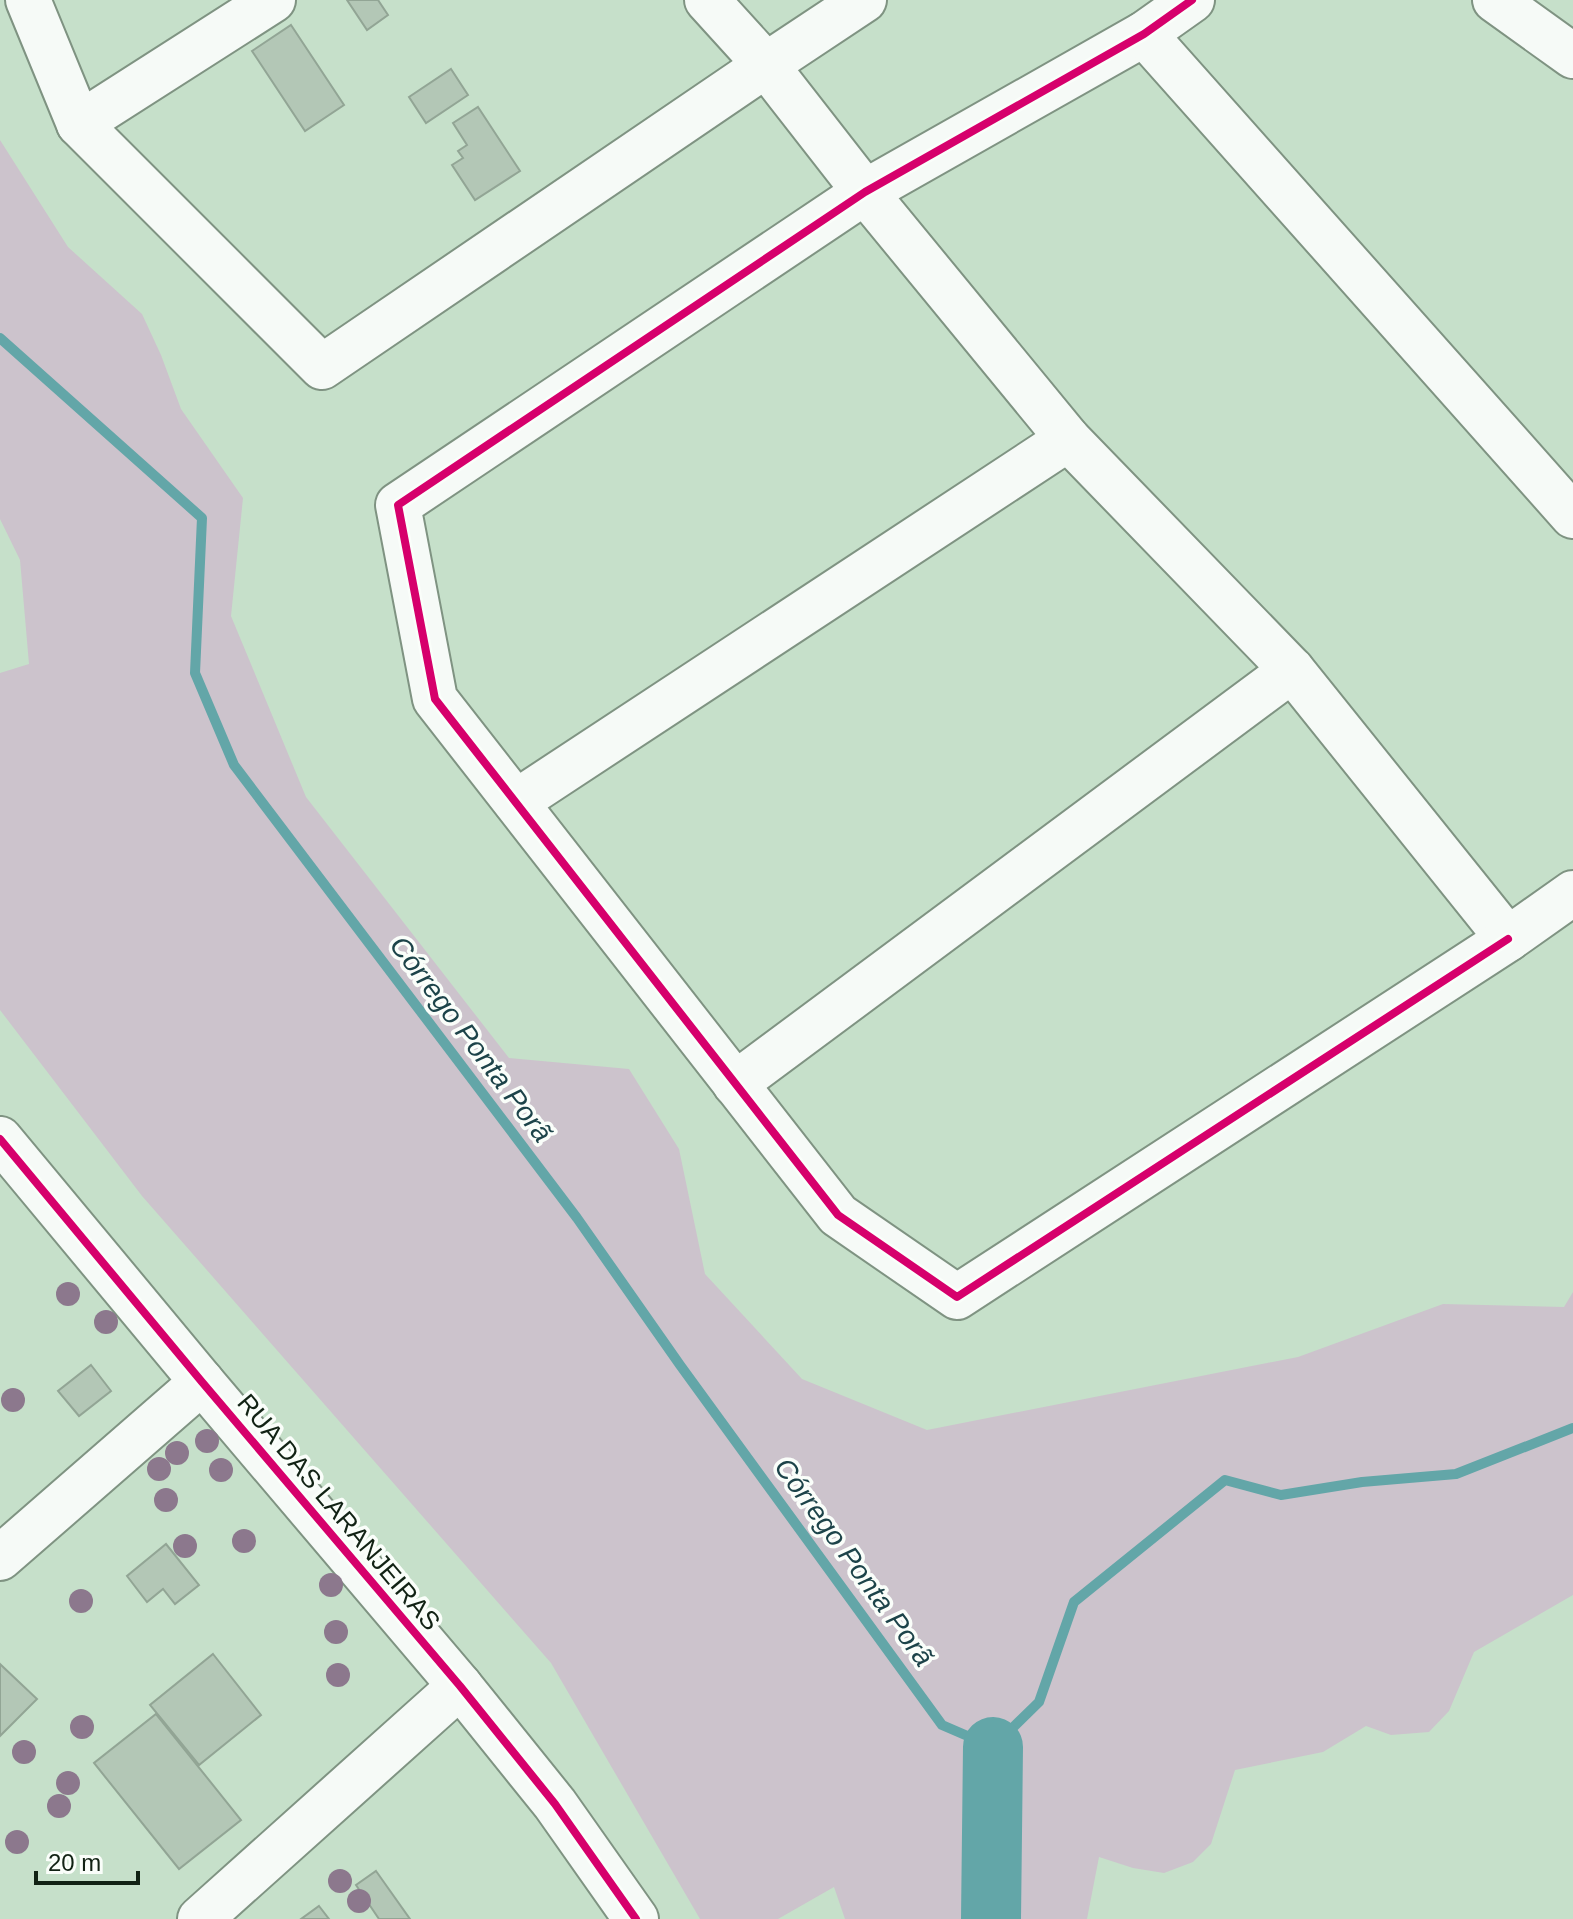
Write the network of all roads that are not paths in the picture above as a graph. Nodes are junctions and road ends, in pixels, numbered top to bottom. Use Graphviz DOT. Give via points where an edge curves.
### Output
graph roads {
  1 [pos="28,0"];
  2 [pos="273,0"];
  3 [pos="707,0"];
  4 [pos="864,0"];
  5 [pos="1192,0"];
  6 [pos="1495,0"];
  7 [pos="1144,34"];
  8 [pos="1573,56"];
  9 [pos="766,65"];
  10 [pos="79,124"];
  11 [pos="865,192"];
  12 [pos="1068,439"];
  13 [pos="1573,516"];
  14 [pos="1292,670"];
  15 [pos="516,802"];
  16 [pos="1573,893"];
  17 [pos="1508,939"];
  18 [pos="735,1084"];
  19 [pos="0,1139"];
  20 [pos="202,1382"];
  21 [pos="0,1558"];
  22 [pos="460,1686"];
  23 [pos="200,1919"];
  24 [pos="636,1919"];
  1 -- 10 [label="street"];
  2 -- 10 [label="street"];
  3 -- 9 [label="street"];
  4 -- 9 [label="street"];
  5 -- 7 [label="street"];
  6 -- 8 [label="street"];
  7 -- 11 [label="street"];
  7 -- 13 [label="street"];
  9 -- 10 [label="street" via="322,367"];
  9 -- 11 [label="street"];
  11 -- 12 [label="street"];
  11 -- 15 [label="street" via="398,505 435,699"];
  12 -- 14 [label="street"];
  12 -- 15 [label="street"];
  14 -- 17 [label="street"];
  14 -- 18 [label="street"];
  15 -- 18 [label="street"];
  16 -- 17 [label="street"];
  17 -- 18 [label="street" via="957,1297 838,1215"];
  19 -- 20 [label="street, RUA DAS LARANJEIRAS"];
  20 -- 21 [label="street"];
  20 -- 22 [label="street, RUA DAS LARANJEIRAS"];
  22 -- 23 [label="street"];
  22 -- 24 [label="street, RUA DAS LARANJEIRAS" via="555,1804"];
}
